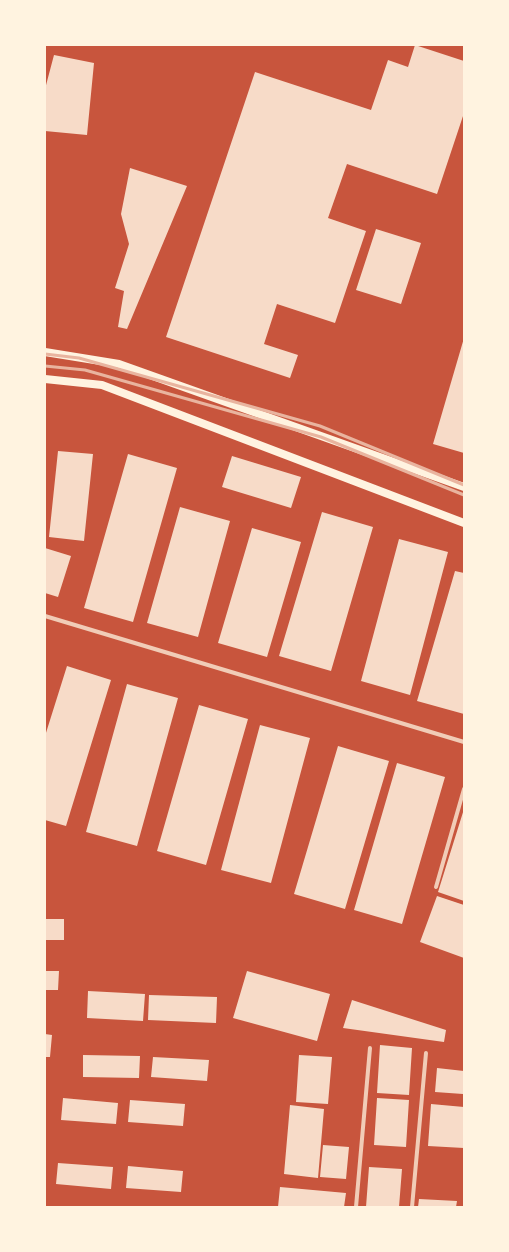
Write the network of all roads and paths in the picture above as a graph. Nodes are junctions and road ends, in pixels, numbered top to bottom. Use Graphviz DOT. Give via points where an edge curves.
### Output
graph roads {
  1 [pos="45,352"];
  2 [pos="45,379"];
  3 [pos="464,487"];
  4 [pos="464,523"];
  5 [pos="45,616"];
  6 [pos="464,742"];
  7 [pos="464,789"];
  8 [pos="436,887"];
  9 [pos="370,1048"];
  10 [pos="426,1053"];
  11 [pos="356,1207"];
  12 [pos="412,1207"];
  1 -- 3 [label="main road" via="119,364"];
  2 -- 4 [label="main road" via="102,386"];
  5 -- 6 [label="street"];
  7 -- 8 [label="street"];
  9 -- 11 [label="street"];
  10 -- 12 [label="street"];
}
